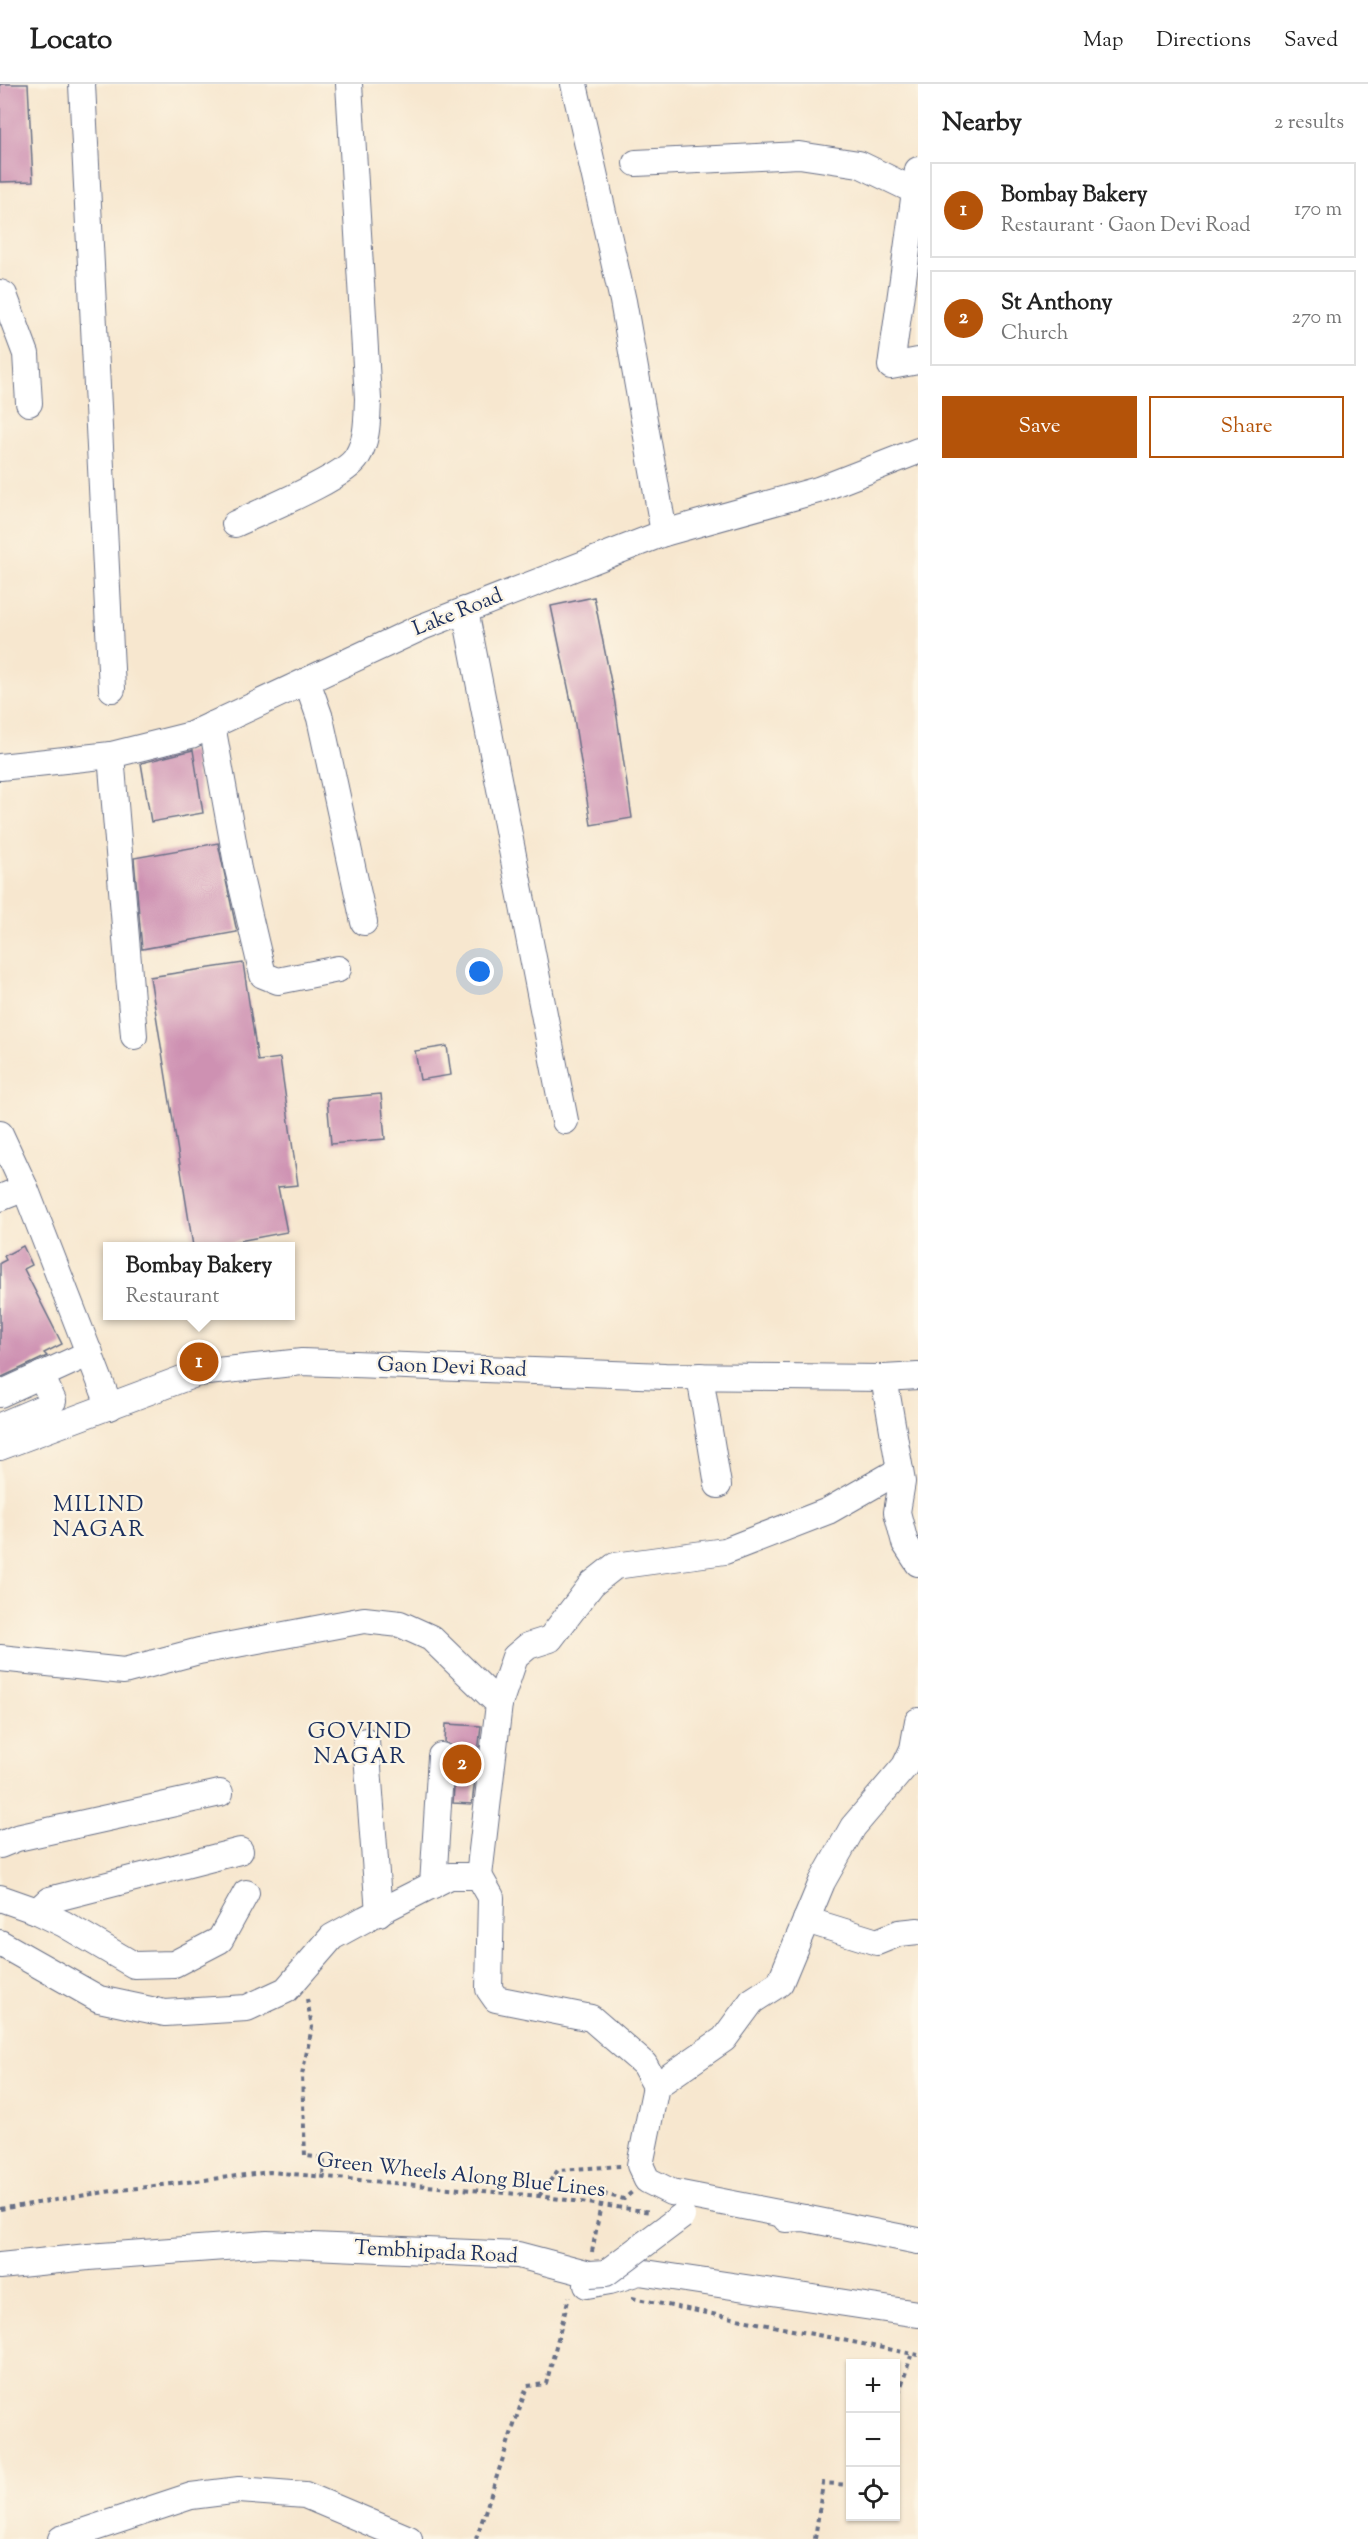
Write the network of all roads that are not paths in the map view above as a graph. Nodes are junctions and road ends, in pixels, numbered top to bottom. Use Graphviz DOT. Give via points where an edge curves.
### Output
graph roads {
  1 [pos="82,84"];
  2 [pos="349,84"];
  3 [pos="574,84"];
  4 [pos="636,163"];
  5 [pos="917,181"];
  6 [pos="0,293"];
  7 [pos="918,361"];
  8 [pos="29,403"];
  9 [pos="918,451"];
  10 [pos="235,524"];
  11 [pos="664,533"];
  12 [pos="465,610"];
  13 [pos="307,681"];
  14 [pos="112,689"];
  15 [pos="212,725"];
  16 [pos="111,755"];
  17 [pos="0,767"];
  18 [pos="364,922"];
  19 [pos="338,969"];
  20 [pos="134,1036"];
  21 [pos="565,1120"];
  22 [pos="0,1134"];
  23 [pos="25,1188"];
  24 [pos="0,1198"];
  25 [pos="90,1353"];
  26 [pos="41,1375"];
  27 [pos="700,1376"];
  28 [pos="918,1376"];
  29 [pos="884,1378"];
  30 [pos="0,1394"];
  31 [pos="110,1407"];
  32 [pos="0,1426"];
  33 [pos="0,1447"];
  34 [pos="900,1470"];
  35 [pos="718,1485"];
  36 [pos="918,1563"];
  37 [pos="0,1658"];
  38 [pos="499,1704"];
  39 [pos="918,1721"];
  40 [pos="366,1741"];
  41 [pos="441,1756"];
  42 [pos="912,1766"];
  43 [pos="220,1793"];
  44 [pos="0,1845"];
  45 [pos="240,1851"];
  46 [pos="479,1876"];
  47 [pos="433,1885"];
  48 [pos="246,1893"];
  49 [pos="0,1898"];
  50 [pos="37,1911"];
  51 [pos="379,1913"];
  52 [pos="806,1920"];
  53 [pos="918,1931"];
  54 [pos="0,1943"];
  55 [pos="656,2086"];
  56 [pos="804,2218"];
  57 [pos="918,2241"];
  58 [pos="0,2266"];
  59 [pos="591,2275"];
  60 [pos="918,2314"];
  61 [pos="397,2535"];
  62 [pos="61,2539"];
  1 -- 14 [label="street"];
  2 -- 10 [label="street" via="368,399 365,438 356,460 334,476"];
  3 -- 11 [label="street" via="623,301"];
  4 -- 5 [label="street" via="799,155 859,164"];
  5 -- 7 [label="street" via="891,366"];
  6 -- 8 [label="street" via="26,354"];
  9 -- 11 [label="street, Lake Road" via="818,490"];
  11 -- 12 [label="street, Lake Road"];
  12 -- 13 [label="street, Lake Road"];
  12 -- 21 [label="street"];
  13 -- 15 [label="street, Lake Road"];
  13 -- 18 [label="street" via="320,718"];
  15 -- 16 [label="street, Lake Road" via="191,735"];
  15 -- 19 [label="street" via="238,869 263,975 278,981"];
  16 -- 17 [label="street, Lake Road"];
  16 -- 20 [label="street"];
  22 -- 23 [label="street"];
  23 -- 24 [label="street"];
  23 -- 25 [label="street"];
  25 -- 26 [label="street"];
  25 -- 31 [label="street"];
  26 -- 30 [label="street"];
  26 -- 32 [label="street" via="53,1401"];
  27 -- 29 [label="street, Gaon Devi Road"];
  27 -- 31 [label="street, Gaon Devi Road" via="302,1362 198,1373"];
  27 -- 35 [label="street"];
  28 -- 29 [label="street, Gaon Devi Road"];
  29 -- 34 [label="street"];
  31 -- 33 [label="street, Gaon Devi Road"];
  34 -- 36 [label="street" via="897,1512 905,1543"];
  34 -- 38 [label="street" via="828,1511 725,1551 615,1566 592,1584 550,1639 528,1646 515,1657"];
  37 -- 38 [label="street" via="124,1671 199,1651 364,1620 400,1624 431,1638"];
  38 -- 46 [label="street"];
  39 -- 42 [label="street"];
  40 -- 51 [label="street"];
  41 -- 47 [label="street"];
  42 -- 52 [label="street" via="854,1827 822,1882"];
  43 -- 44 [label="street"];
  45 -- 50 [label="street" via="49,1900"];
  46 -- 47 [label="street" via="450,1876"];
  46 -- 55 [label="street" via="491,1897 489,1989 496,2000 591,2018 644,2064"];
  47 -- 51 [label="street"];
  48 -- 50 [label="street" via="220,1940 174,1964 134,1965"];
  49 -- 50 [label="street"];
  51 -- 54 [label="street" via="332,1937 286,1990 246,2008 165,2013 99,1999"];
  52 -- 53 [label="street" via="877,1942"];
  52 -- 55 [label="street" via="780,1983 752,2001 724,2039"];
  55 -- 56 [label="street" via="643,2172 671,2192"];
  56 -- 57 [label="street"];
  56 -- 59 [label="street, bridge" via="773,2220 711,2207 691,2209 672,2215 606,2273"];
  58 -- 59 [label="street, Tembhipada Road" via="267,2244 518,2255"];
  59 -- 60 [label="street" via="639,2272"];
  61 -- 62 [label="street" via="305,2495 239,2490 191,2496"];
}
